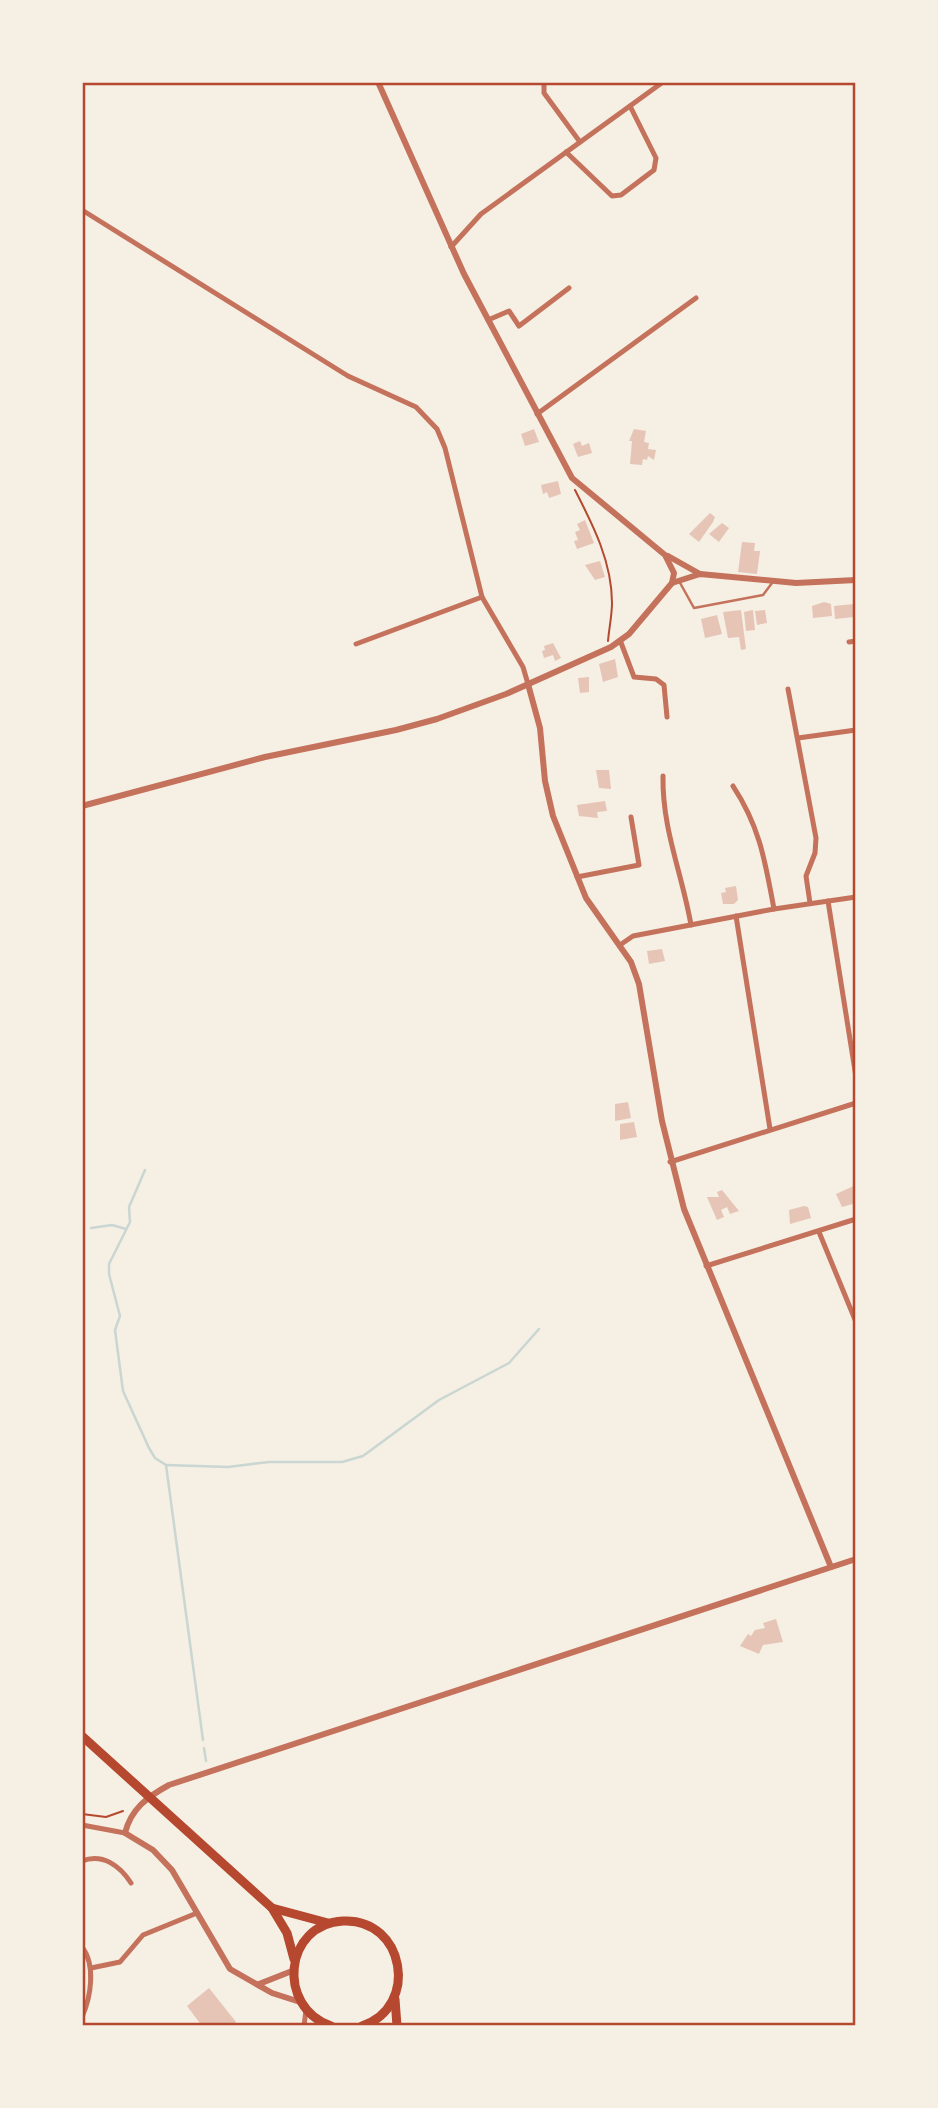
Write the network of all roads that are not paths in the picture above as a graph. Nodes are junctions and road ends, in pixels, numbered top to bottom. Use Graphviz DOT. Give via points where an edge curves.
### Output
graph roads {
  1 [pos="378,82"];
  2 [pos="544,82"];
  3 [pos="646,82"];
  4 [pos="663,82"];
  5 [pos="652,90"];
  6 [pos="630,106"];
  7 [pos="580,142"];
  8 [pos="566,152"];
  9 [pos="82,210"];
  10 [pos="451,247"];
  11 [pos="569,288"];
  12 [pos="696,298"];
  13 [pos="488,320"];
  14 [pos="537,414"];
  15 [pos="665,555"];
  16 [pos="700,574"];
  17 [pos="856,580"];
  18 [pos="676,582"];
  19 [pos="773,582"];
  20 [pos="482,597"];
  21 [pos="620,640"];
  22 [pos="356,644"];
  23 [pos="528,684"];
  24 [pos="788,689"];
  25 [pos="667,717"];
  26 [pos="856,730"];
  27 [pos="798,738"];
  28 [pos="663,776"];
  29 [pos="733,786"];
  30 [pos="82,806"];
  31 [pos="631,817"];
  32 [pos="577,877"];
  33 [pos="856,897"];
  34 [pos="828,901"];
  35 [pos="810,903"];
  36 [pos="774,909"];
  37 [pos="736,916"];
  38 [pos="691,925"];
  39 [pos="620,946"];
  40 [pos="854,1048"];
  41 [pos="856,1077"];
  42 [pos="856,1103"];
  43 [pos="770,1129"];
  44 [pos="670,1162"];
  45 [pos="856,1219"];
  46 [pos="819,1232"];
  47 [pos="706,1266"];
  48 [pos="856,1322"];
  49 [pos="856,1559"];
  50 [pos="831,1567"];
  51 [pos="82,1736"];
  52 [pos="82,1825"];
  53 [pos="125,1833"];
  54 [pos="82,1861"];
  55 [pos="131,1883"];
  56 [pos="272,1908"];
  57 [pos="197,1913"];
  58 [pos="329,1923"];
  59 [pos="82,1947"];
  60 [pos="295,1959"];
  61 [pos="90,1968"];
  62 [pos="292,1971"];
  63 [pos="259,1984"];
  64 [pos="395,1997"];
  65 [pos="303,2006"];
  66 [pos="82,2017"];
  67 [pos="304,2026"];
  68 [pos="331,2026"];
  69 [pos="362,2026"];
  70 [pos="397,2026"];
  1 -- 10 [label="street"];
  2 -- 7 [label="street" via="544,93"];
  3 -- 5 [label="street"];
  4 -- 5 [label="street"];
  5 -- 6 [label="street"];
  6 -- 7 [label="street"];
  6 -- 8 [label="street" via="656,158 654,170 621,195 612,196"];
  7 -- 8 [label="street"];
  8 -- 10 [label="street" via="481,214"];
  9 -- 20 [label="street" via="348,376 416,407 437,429 445,447"];
  10 -- 13 [label="street"];
  11 -- 13 [label="street" via="519,326 509,311"];
  12 -- 14 [label="street"];
  13 -- 14 [label="street"];
  14 -- 15 [label="street" via="572,478"];
  15 -- 16 [label="street"];
  15 -- 18 [label="street"];
  16 -- 18 [label="street"];
  16 -- 19 [label="street"];
  17 -- 19 [label="street"];
  18 -- 19 [label="lane" via="694,608 762,595"];
  18 -- 21 [label="street"];
  20 -- 22 [label="street"];
  20 -- 23 [label="street" via="523,667"];
  21 -- 23 [label="street"];
  21 -- 25 [label="street" via="634,677 656,679 664,685"];
  23 -- 30 [label="street" via="437,719 265,757"];
  23 -- 32 [label="street" via="540,728 553,816"];
  24 -- 27 [label="street"];
  26 -- 27 [label="street"];
  27 -- 35 [label="street" via="816,838 806,876"];
  28 -- 38 [label="street" via="663,811"];
  29 -- 36 [label="street" via="752,815 763,846"];
  31 -- 32 [label="street" via="639,865"];
  32 -- 39 [label="street"];
  33 -- 34 [label="street"];
  34 -- 35 [label="street"];
  34 -- 40 [label="street"];
  35 -- 36 [label="street"];
  36 -- 37 [label="street"];
  37 -- 38 [label="street"];
  37 -- 43 [label="street"];
  38 -- 39 [label="street" via="633,936"];
  39 -- 44 [label="street" via="639,984"];
  40 -- 41 [label="street"];
  42 -- 43 [label="street"];
  43 -- 44 [label="street"];
  44 -- 47 [label="street"];
  45 -- 46 [label="street"];
  46 -- 47 [label="street"];
  46 -- 48 [label="street"];
  47 -- 50 [label="street"];
  49 -- 50 [label="street"];
  50 -- 53 [label="street" via="169,1785 138,1807"];
  51 -- 56 [label="highway"];
  52 -- 53 [label="street"];
  53 -- 57 [label="street" via="163,1859"];
  54 -- 55 [label="street" via="99,1857 113,1863"];
  56 -- 58 [label="highway"];
  56 -- 60 [label="highway"];
  57 -- 61 [label="street" via="143,1935 120,1962"];
  57 -- 63 [label="street" via="230,1969"];
  58 -- 60 [label="highway" via="304,1941"];
  58 -- 64 [label="highway" via="363,1923 390,1943 399,1964"];
  59 -- 61 [label="street"];
  60 -- 62 [label="highway"];
  61 -- 66 [label="street"];
  62 -- 63 [label="street"];
  62 -- 65 [label="highway"];
  63 -- 65 [label="street"];
  64 -- 69 [label="highway" via="384,2013"];
  64 -- 70 [label="highway"];
  65 -- 67 [label="street"];
  65 -- 68 [label="highway"];
}
